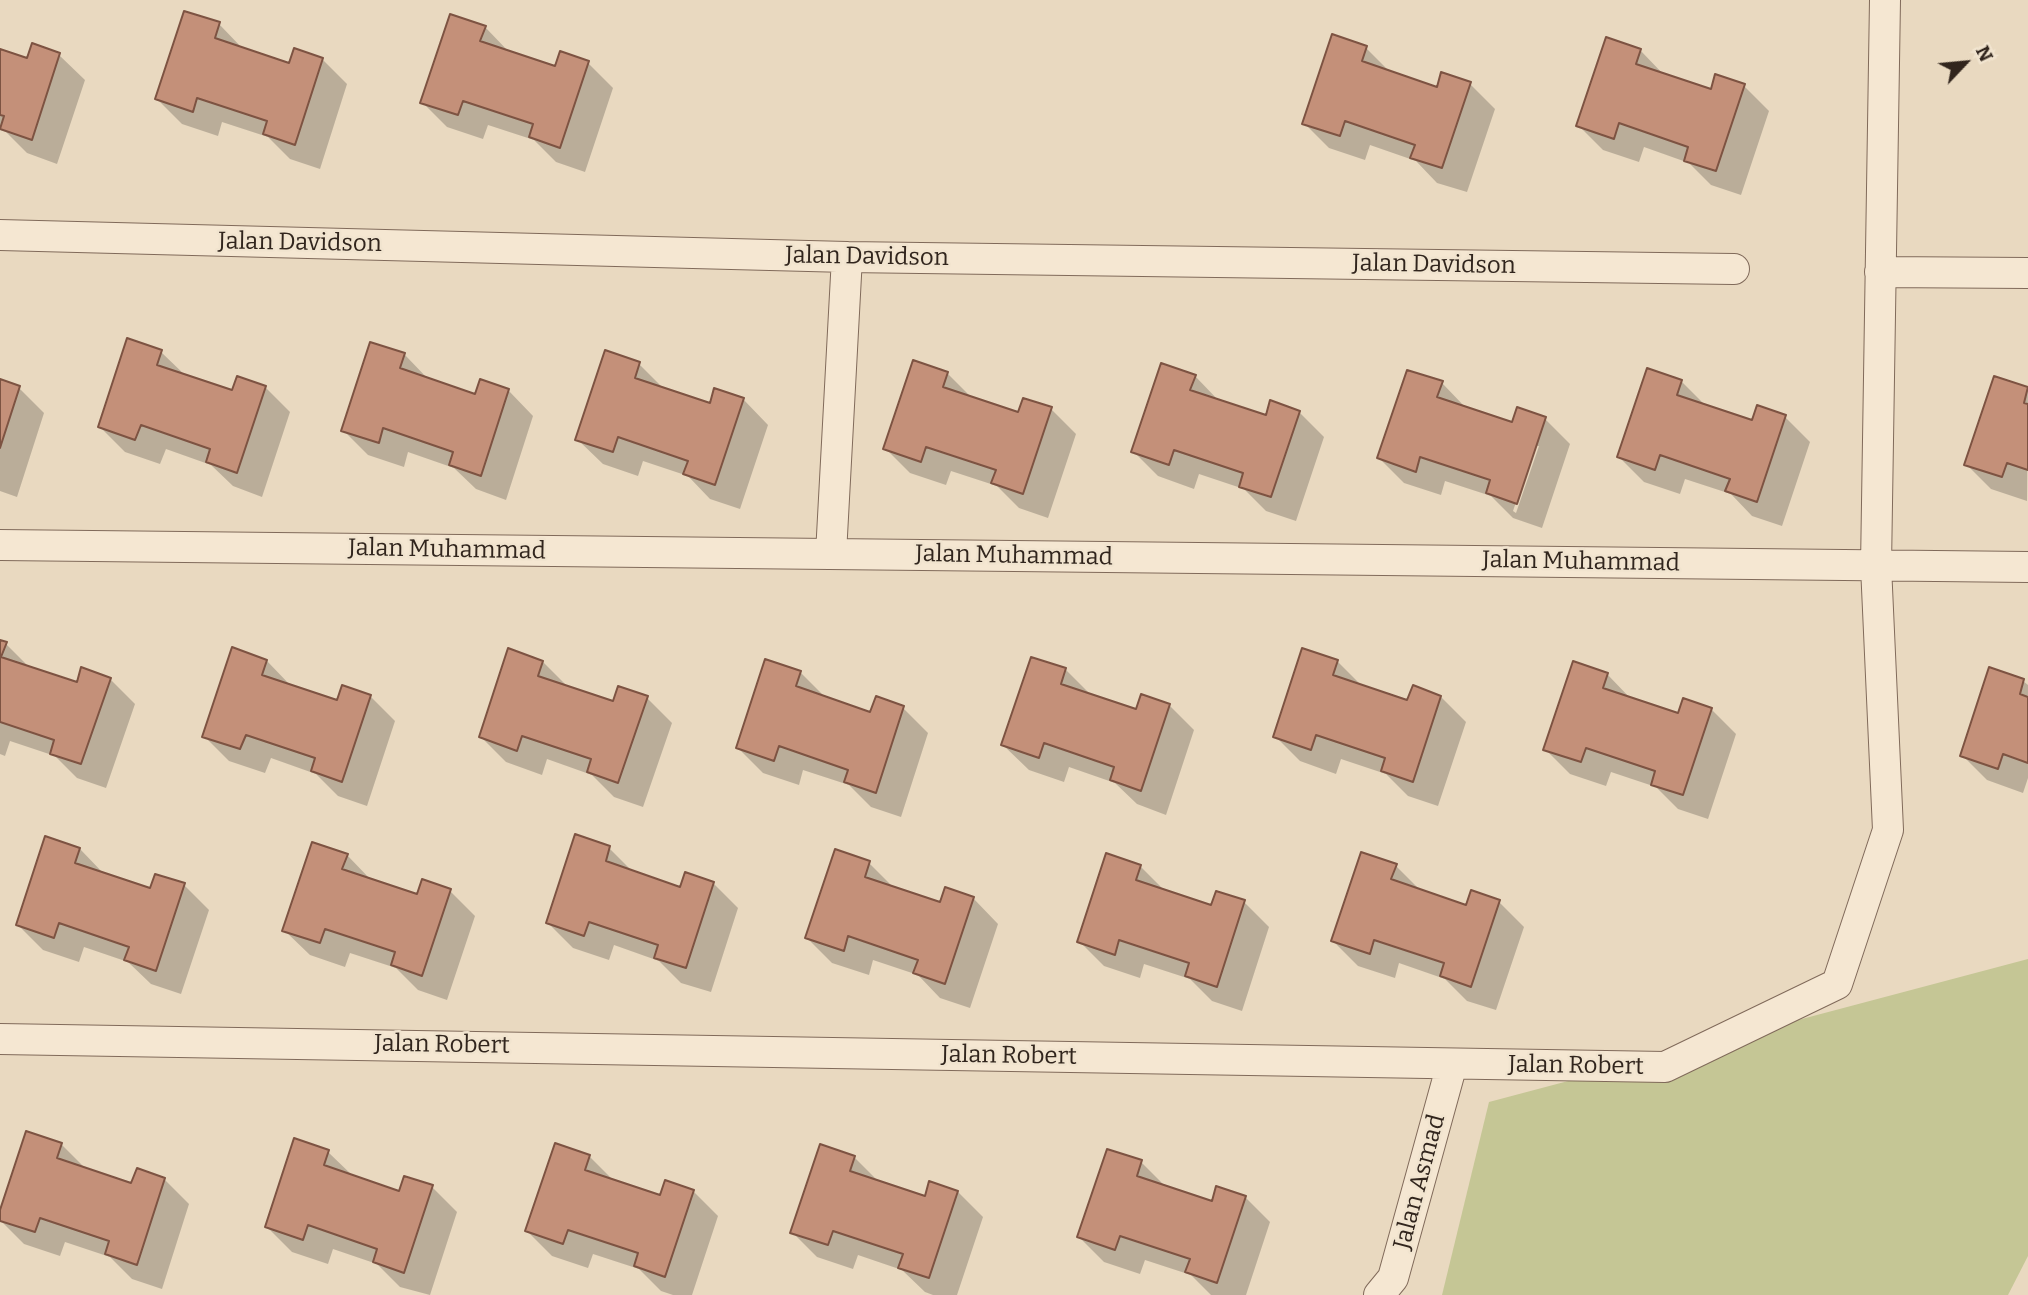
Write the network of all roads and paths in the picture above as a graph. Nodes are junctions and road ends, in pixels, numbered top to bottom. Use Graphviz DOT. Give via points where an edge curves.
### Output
graph roads {
  1 [pos="1885,0"];
  2 [pos="0,235"];
  3 [pos="847,257"];
  4 [pos="1734,269"];
  5 [pos="1880,272"];
  6 [pos="2028,273"];
  7 [pos="0,545"];
  8 [pos="831,554"];
  9 [pos="1875,566"];
  10 [pos="2028,567"];
  11 [pos="0,1039"];
  12 [pos="1452,1064"];
  13 [pos="1379,1295"];
  1 -- 5 [label="street"];
  2 -- 3 [label="street, Jalan Davidson"];
  3 -- 4 [label="street, Jalan Davidson"];
  3 -- 8 [label="street"];
  5 -- 6 [label="street"];
  5 -- 9 [label="street"];
  7 -- 8 [label="street, Jalan Muhammad"];
  8 -- 9 [label="street, Jalan Muhammad"];
  9 -- 10 [label="street, Jalan Muhammad"];
  9 -- 12 [label="street, Jalan Robert" via="1888,830 1837,984 1665,1068"];
  11 -- 12 [label="street, Jalan Robert"];
  12 -- 13 [label="street, Jalan Asmad" via="1393,1279"];
}
